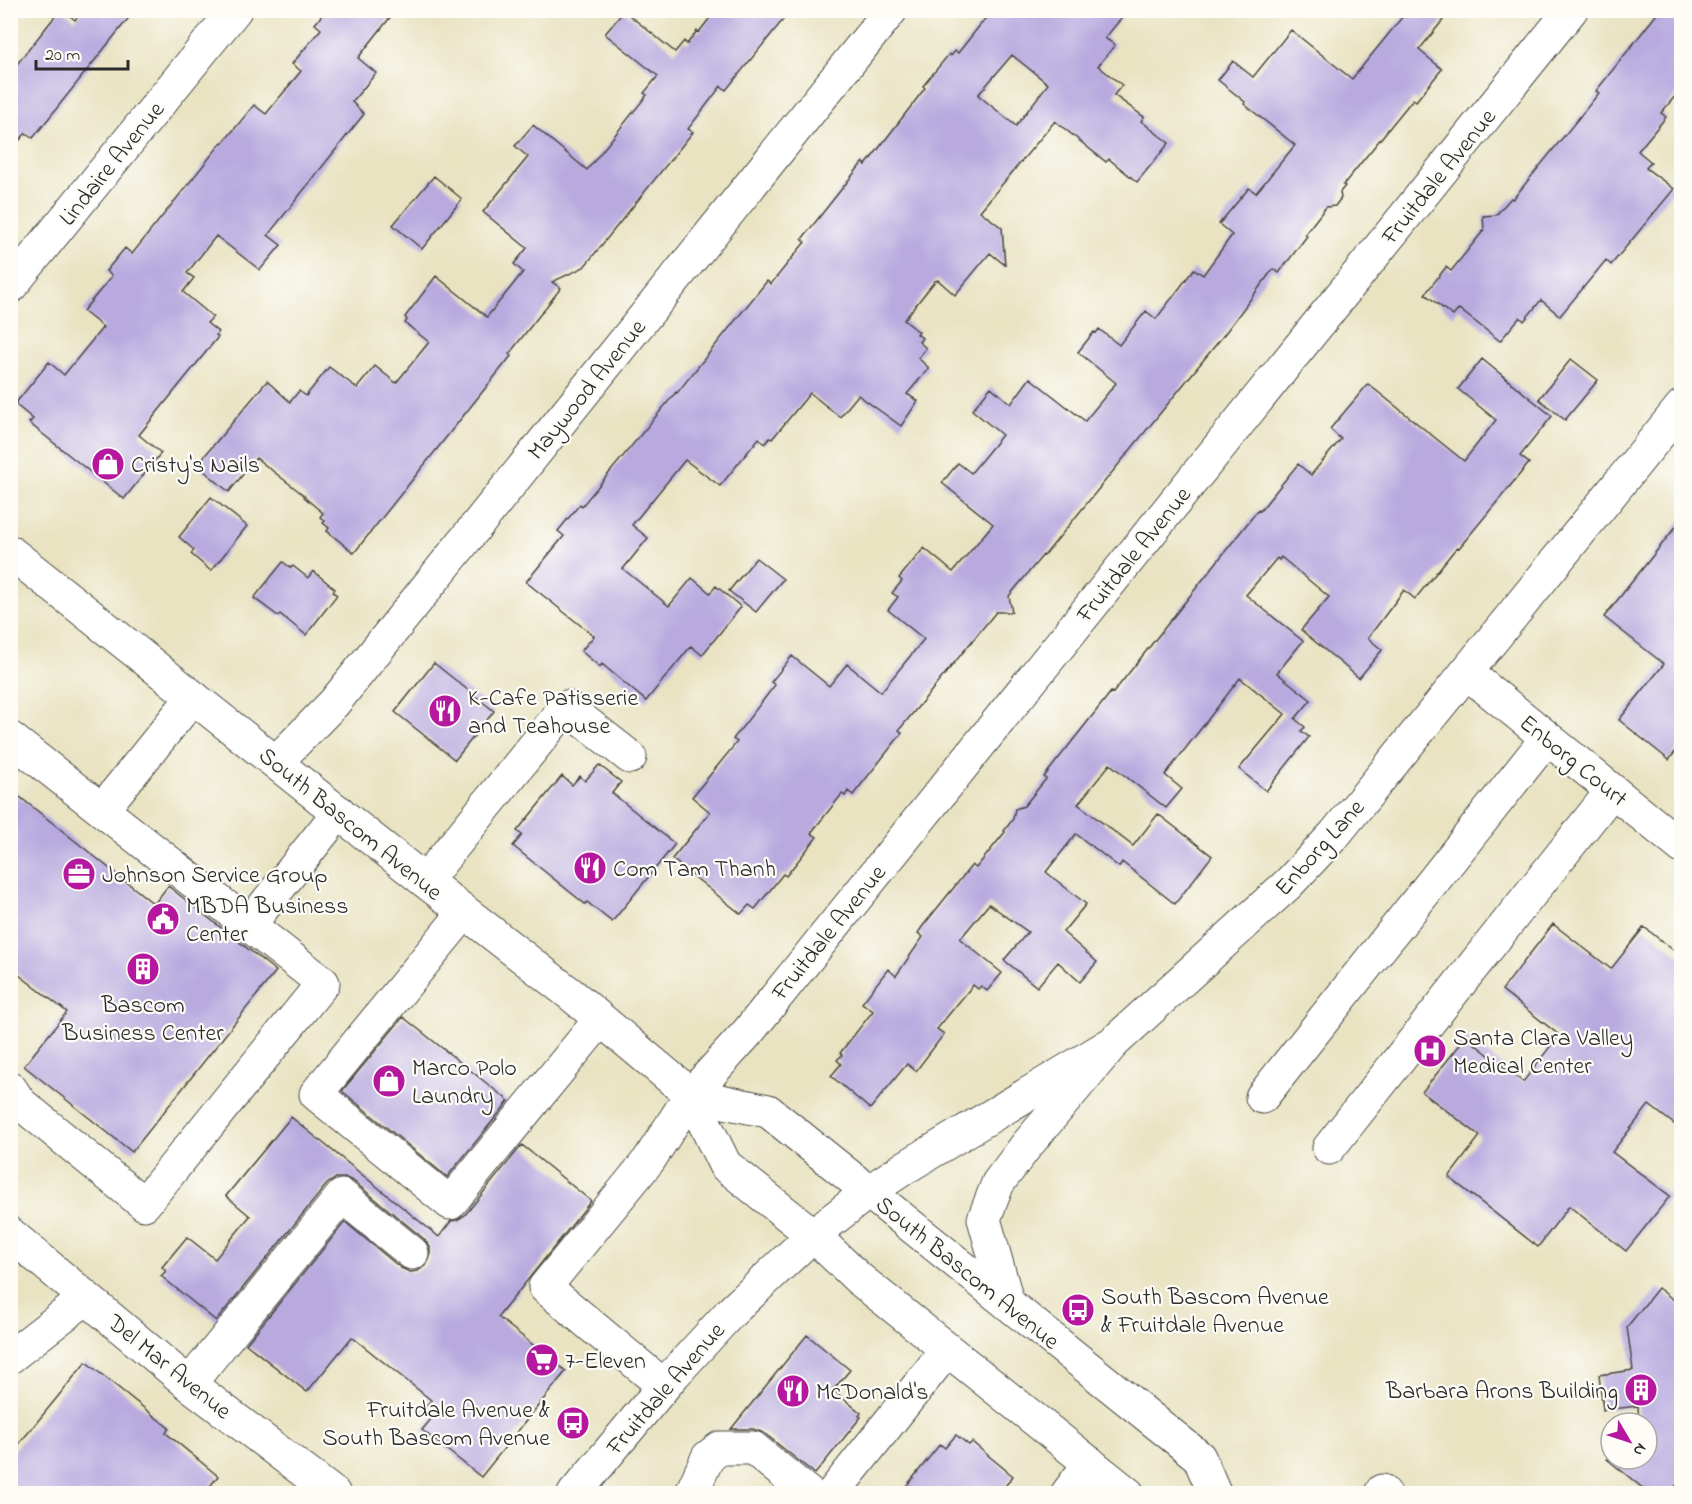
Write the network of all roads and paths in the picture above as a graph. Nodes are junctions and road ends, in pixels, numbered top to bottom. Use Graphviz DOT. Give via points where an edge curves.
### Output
graph roads {
  1 [pos="235,10"];
  2 [pos="891,10"];
  3 [pos="1571,10"];
  4 [pos="10,287"];
  5 [pos="1682,406"];
  6 [pos="10,552"];
  7 [pos="1466,672"];
  8 [pos="194,697"];
  9 [pos="10,738"];
  10 [pos="1548,738"];
  11 [pos="630,758"];
  12 [pos="276,762"];
  13 [pos="1612,791"];
  14 [pos="102,810"];
  15 [pos="339,812"];
  16 [pos="1682,847"];
  17 [pos="424,881"];
  18 [pos="464,912"];
  19 [pos="249,925"];
  20 [pos="600,1020"];
  21 [pos="1113,1043"];
  22 [pos="10,1088"];
  23 [pos="691,1095"];
  24 [pos="1262,1097"];
  25 [pos="1329,1148"];
  26 [pos="868,1192"];
  27 [pos="10,1234"];
  28 [pos="813,1235"];
  29 [pos="412,1253"];
  30 [pos="86,1298"];
  31 [pos="1008,1304"];
  32 [pos="947,1350"];
  33 [pos="10,1357"];
  34 [pos="189,1384"];
  35 [pos="664,1386"];
  36 [pos="1090,1463"];
  37 [pos="699,1487"];
  38 [pos="1119,1491"];
  39 [pos="334,1494"];
  40 [pos="574,1494"];
  41 [pos="809,1494"];
  42 [pos="831,1494"];
  43 [pos="1067,1494"];
  44 [pos="1215,1494"];
  1 -- 4 [label="street, Lindaire Avenue"];
  2 -- 12 [label="street, Maywood Avenue" via="336,700"];
  3 -- 23 [label="street, Fruitdale Avenue" via="748,1032"];
  5 -- 7 [label="street, Enborg Lane"];
  6 -- 8 [label="street, South Bascom Avenue"];
  7 -- 10 [label="street, Enborg Court"];
  7 -- 21 [label="street, Enborg Lane" via="1335,834 1288,884"];
  8 -- 12 [label="street, South Bascom Avenue"];
  8 -- 14 [label="street"];
  9 -- 14 [label="street"];
  10 -- 13 [label="street, Enborg Court"];
  10 -- 24 [label="street"];
  11 -- 17 [label="street" via="566,707"];
  12 -- 15 [label="street, South Bascom Avenue"];
  13 -- 16 [label="street, Enborg Court"];
  13 -- 25 [label="street"];
  14 -- 19 [label="street"];
  15 -- 17 [label="street, South Bascom Avenue"];
  15 -- 19 [label="street"];
  17 -- 18 [label="street, South Bascom Avenue"];
  18 -- 20 [label="street, South Bascom Avenue"];
  18 -- 20 [label="street" via="316,1094 450,1203"];
  19 -- 22 [label="street" via="323,983 144,1204 20,1103"];
  20 -- 23 [label="street, South Bascom Avenue"];
  21 -- 26 [label="street, Enborg Lane"];
  21 -- 31 [label="street" via="998,1182 984,1219"];
  23 -- 26 [label="street, South Bascom Avenue" via="768,1111"];
  23 -- 28 [label="street, South Bascom Avenue" via="725,1165"];
  23 -- 35 [label="street, Fruitdale Avenue" via="649,1160 545,1287"];
  26 -- 28 [label="street, Fruitdale Avenue"];
  26 -- 31 [label="street, South Bascom Avenue"];
  27 -- 30 [label="street, Del Mar Avenue"];
  28 -- 32 [label="street, South Bascom Avenue" via="858,1278"];
  28 -- 35 [label="street, Fruitdale Avenue" via="730,1313"];
  29 -- 34 [label="street" via="342,1196"];
  30 -- 33 [label="street"];
  30 -- 34 [label="street, Del Mar Avenue"];
  31 -- 44 [label="street, South Bascom Avenue" via="1199,1457"];
  32 -- 36 [label="street, South Bascom Avenue"];
  32 -- 42 [label="street"];
  34 -- 39 [label="street, Del Mar Avenue"];
  35 -- 40 [label="street, Fruitdale Avenue"];
  36 -- 38 [label="street, South Bascom Avenue"];
  36 -- 43 [label="street"];
  37 -- 41 [label="street" via="708,1457 720,1448 753,1448"];
}
